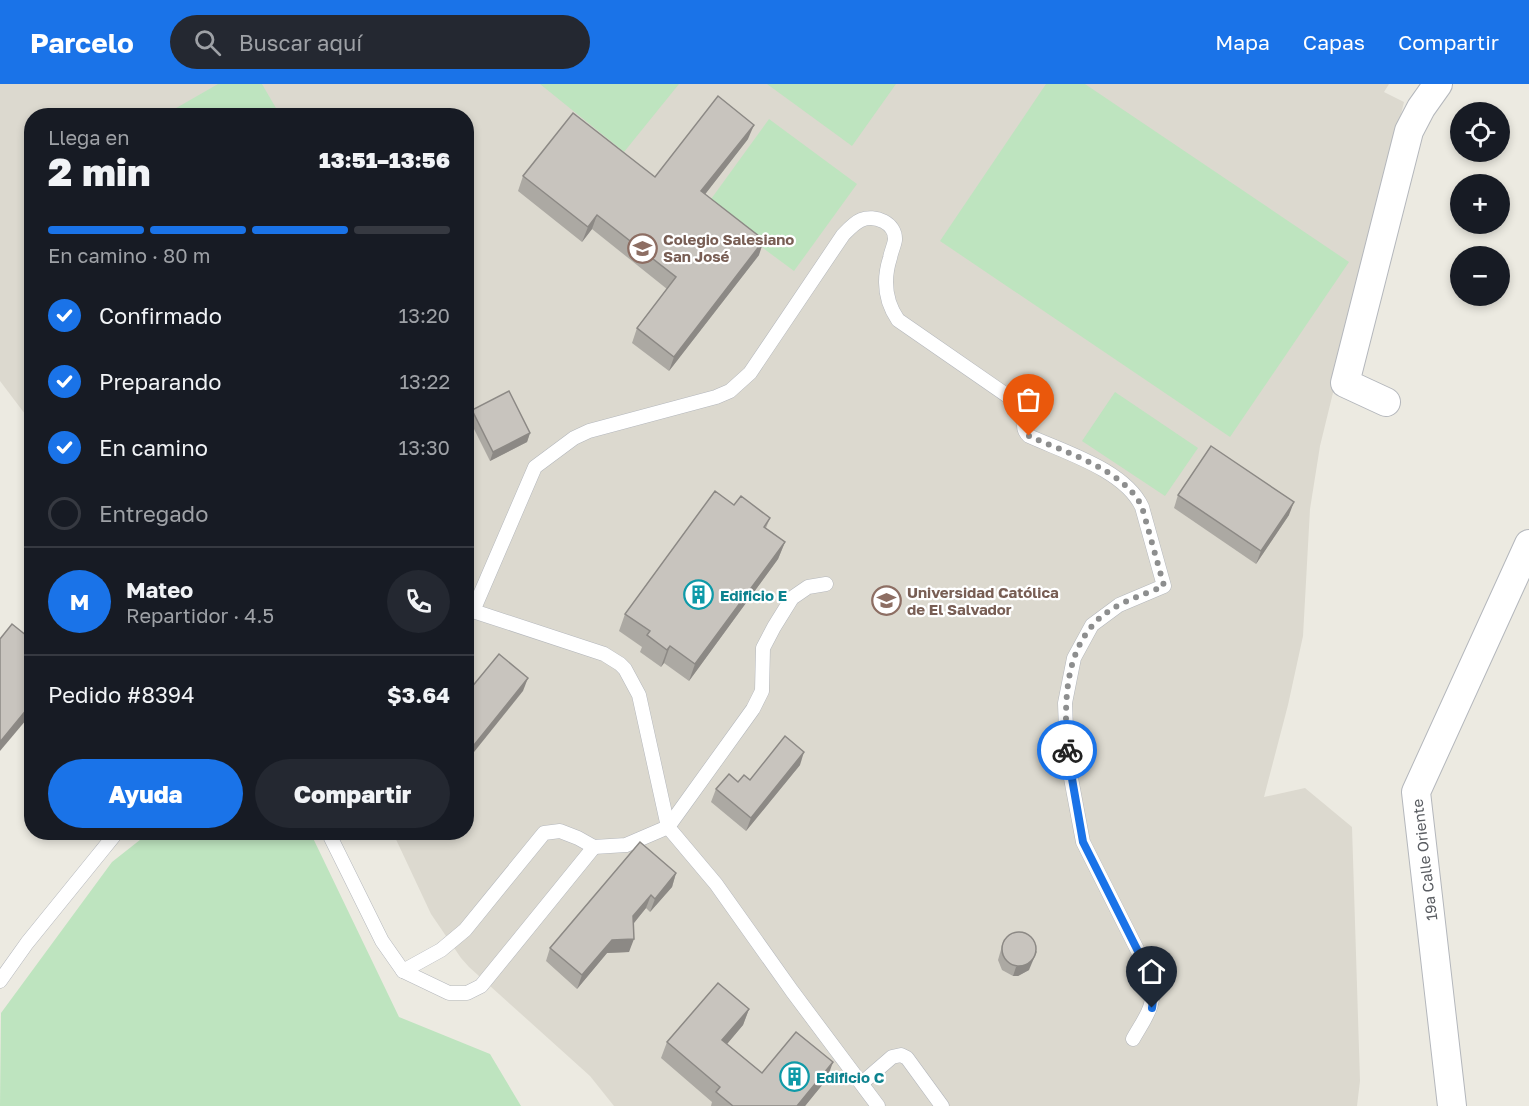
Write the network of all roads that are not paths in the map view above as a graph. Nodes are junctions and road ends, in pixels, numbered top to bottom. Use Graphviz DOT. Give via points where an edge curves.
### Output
graph roads {
  1 [pos="1438,84"];
  2 [pos="1386,402"];
  3 [pos="1526,559"];
  4 [pos="826,584"];
  5 [pos="474,609"];
  6 [pos="474,611"];
  7 [pos="668,827"];
  8 [pos="111,840"];
  9 [pos="332,840"];
  10 [pos="594,847"];
  11 [pos="404,971"];
  12 [pos="0,981"];
  13 [pos="1134,1039"];
  14 [pos="862,1083"];
  15 [pos="878,1106"];
  16 [pos="942,1106"];
  17 [pos="1452,1106"];
  1 -- 2 [label="street" via="1409,131 1346,383"];
  3 -- 17 [label="street, 19a Calle Oriente" via="1416,792"];
  4 -- 7 [label="lane" via="808,587 792,598 763,648 762,691 753,709"];
  5 -- 13 [label="lane" via="535,468 589,431 730,391 750,373 843,235 860,220 882,220 895,238 885,279 888,300 898,320 1031,412 1023,425 1029,436 1111,473 1137,496 1142,507 1164,586 1119,605 1092,625 1074,658 1065,703 1067,757 1083,842 1151,977 1152,1008"];
  6 -- 7 [label="lane" via="604,654 620,664 639,695"];
  7 -- 10 [label="lane" via="627,845"];
  7 -- 14 [label="lane" via="716,884"];
  8 -- 12 [label="lane"];
  9 -- 11 [label="lane" via="382,941"];
  10 -- 11 [label="lane" via="560,831 544,833 465,930 441,950"];
  10 -- 11 [label="lane" via="481,986 467,993 449,993"];
  14 -- 15 [label="lane"];
  14 -- 16 [label="lane" via="901,1054"];
}
